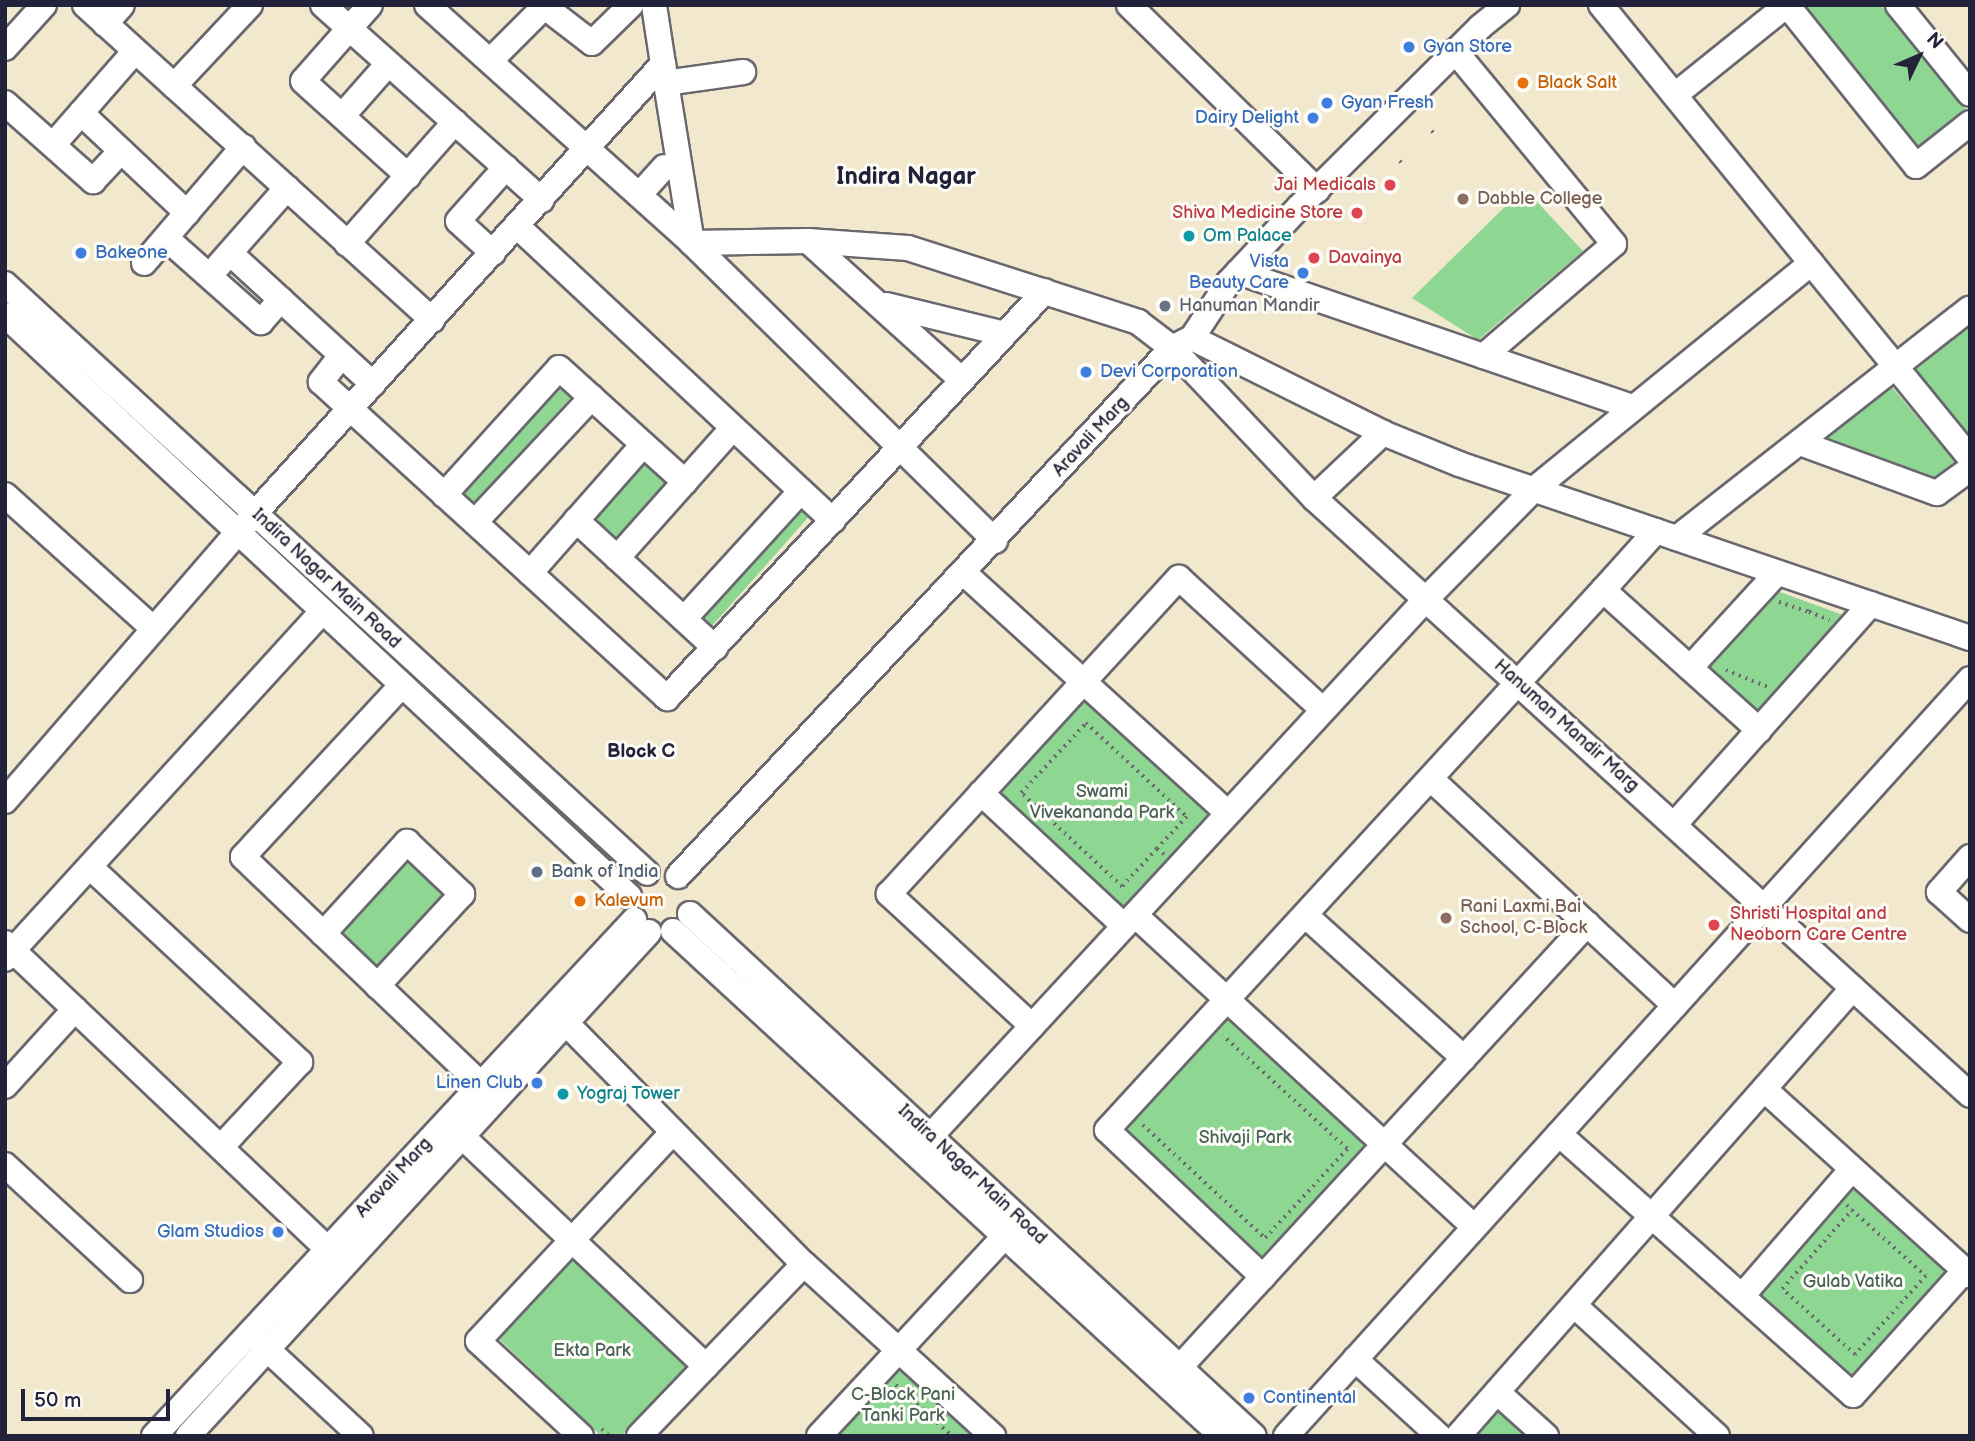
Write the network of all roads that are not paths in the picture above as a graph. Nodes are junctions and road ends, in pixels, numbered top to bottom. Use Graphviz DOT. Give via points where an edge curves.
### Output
graph roads {
  1 [pos="44,5"];
  2 [pos="85,5"];
  3 [pos="122,5"];
  4 [pos="250,5"];
  5 [pos="323,5"];
  6 [pos="370,5"];
  7 [pos="631,5"];
  8 [pos="654,5"];
  9 [pos="1129,5"];
  10 [pos="1507,5"];
  11 [pos="1601,5"];
  12 [pos="1898,5"];
  13 [pos="429,6"];
  14 [pos="546,6"];
  15 [pos="105,24"];
  16 [pos="350,29"];
  17 [pos="5,48"];
  18 [pos="135,51"];
  19 [pos="1455,51"];
  20 [pos="490,61"];
  21 [pos="388,64"];
  22 [pos="743,72"];
  23 [pos="664,73"];
  24 [pos="174,86"];
  25 [pos="1970,93"];
  26 [pos="1675,95"];
  27 [pos="5,103"];
  28 [pos="81,113"];
  29 [pos="343,115"];
  30 [pos="455,122"];
  31 [pos="1970,123"];
  32 [pos="53,145"];
  33 [pos="589,147"];
  34 [pos="243,148"];
  35 [pos="121,151"];
  36 [pos="506,167"];
  37 [pos="664,167"];
  38 [pos="408,176"];
  39 [pos="287,188"];
  40 [pos="1317,190"];
  41 [pos="640,194"];
  42 [pos="542,200"];
  43 [pos="187,213"];
  44 [pos="517,226"];
  45 [pos="166,238"];
  46 [pos="808,241"];
  47 [pos="692,243"];
  48 [pos="347,244"];
  49 [pos="230,253"];
  50 [pos="493,253"];
  51 [pos="1811,262"];
  52 [pos="144,263"];
  53 [pos="1238,272"];
  54 [pos="209,276"];
  55 [pos="5,284"];
  56 [pos="1045,291"];
  57 [pos="281,299"];
  58 [pos="882,303"];
  59 [pos="1970,308"];
  60 [pos="5,315"];
  61 [pos="432,320"];
  62 [pos="1004,334"];
  63 [pos="1182,343"];
  64 [pos="341,356"];
  65 [pos="1484,356"];
  66 [pos="1895,367"];
  67 [pos="962,380"];
  68 [pos="373,384"];
  69 [pos="592,397"];
  70 [pos="1633,407"];
  71 [pos="350,409"];
  72 [pos="733,428"];
  73 [pos="1383,433"];
  74 [pos="1800,443"];
  75 [pos="643,445"];
  76 [pos="900,448"];
  77 [pos="1970,458"];
  78 [pos="1970,469"];
  79 [pos="685,482"];
  80 [pos="1533,490"];
  81 [pos="801,491"];
  82 [pos="444,495"];
  83 [pos="1314,498"];
  84 [pos="7,500"];
  85 [pos="576,520"];
  86 [pos="833,521"];
  87 [pos="475,522"];
  88 [pos="246,523"];
  89 [pos="1666,535"];
  90 [pos="995,541"];
  91 [pos="617,558"];
  92 [pos="530,573"];
  93 [pos="1777,573"];
  94 [pos="965,574"];
  95 [pos="1604,590"];
  96 [pos="1426,599"];
  97 [pos="1871,604"];
  98 [pos="323,611"];
  99 [pos="684,619"];
  100 [pos="154,629"];
  101 [pos="1970,638"];
  102 [pos="715,648"];
  103 [pos="1690,668"];
  104 [pos="1970,679"];
  105 [pos="1083,682"];
  106 [pos="1518,683"];
  107 [pos="402,685"];
  108 [pos="1323,710"];
  109 [pos="1759,730"];
  110 [pos="1431,779"];
  111 [pos="981,793"];
  112 [pos="6,797"];
  113 [pos="1228,813"];
  114 [pos="1674,825"];
  115 [pos="1970,857"];
  116 [pos="90,867"];
  117 [pos="647,873"];
  118 [pos="678,876"];
  119 [pos="629,896"];
  120 [pos="1764,907"];
  121 [pos="1305,915"];
  122 [pos="1129,920"];
  123 [pos="1970,920"];
  124 [pos="662,924"];
  125 [pos="1587,924"];
  126 [pos="323,934"];
  127 [pos="8,951"];
  128 [pos="377,986"];
  129 [pos="1853,988"];
  130 [pos="1675,1006"];
  131 [pos="1235,1007"];
  132 [pos="75,1009"];
  133 [pos="566,1023"];
  134 [pos="1032,1026"];
  135 [pos="1464,1059"];
  136 [pos="5,1086"];
  137 [pos="1764,1089"];
  138 [pos="488,1092"];
  139 [pos="1970,1095"];
  140 [pos="454,1129"];
  141 [pos="672,1133"];
  142 [pos="1559,1134"];
  143 [pos="922,1145"];
  144 [pos="1384,1145"];
  145 [pos="221,1147"];
  146 [pos="5,1165"];
  147 [pos="1852,1169"];
  148 [pos="1652,1216"];
  149 [pos="1474,1227"];
  150 [pos="1005,1236"];
  151 [pos="571,1239"];
  152 [pos="328,1249"];
  153 [pos="804,1264"];
  154 [pos="1967,1273"];
  155 [pos="1263,1277"];
  156 [pos="130,1280"];
  157 [pos="1742,1296"];
  158 [pos="1574,1305"];
  159 [pos="258,1341"];
  160 [pos="899,1350"];
  161 [pos="1355,1359"];
  162 [pos="706,1366"];
  163 [pos="1180,1367"];
  164 [pos="1497,1392"];
  165 [pos="590,1431"];
  166 [pos="154,1436"];
  167 [pos="188,1436"];
  168 [pos="361,1436"];
  169 [pos="639,1436"];
  170 [pos="819,1436"];
  171 [pos="993,1436"];
  172 [pos="1222,1436"];
  173 [pos="1254,1436"];
  174 [pos="1286,1436"];
  175 [pos="1439,1436"];
  176 [pos="1458,1436"];
  177 [pos="1545,1436"];
  178 [pos="1717,1436"];
  1 -- 17 [label="street"];
  2 -- 15 [label="street"];
  3 -- 15 [label="street"];
  4 -- 24 [label="street"];
  5 -- 16 [label="street"];
  6 -- 16 [label="street"];
  7 -- 14 [label="street" via="592,43"];
  8 -- 23 [label="street"];
  9 -- 40 [label="street"];
  10 -- 19 [label="street, Aravali Marg"];
  11 -- 26 [label="street"];
  12 -- 25 [label="street"];
  13 -- 20 [label="street"];
  14 -- 20 [label="street"];
  15 -- 18 [label="street"];
  16 -- 21 [label="street"];
  16 -- 29 [label="street" via="303,81"];
  18 -- 24 [label="street"];
  18 -- 28 [label="street"];
  19 -- 40 [label="street, Aravali Marg"];
  19 -- 65 [label="street" via="1614,244"];
  20 -- 33 [label="street"];
  21 -- 29 [label="street"];
  21 -- 30 [label="street"];
  22 -- 23 [label="street"];
  23 -- 33 [label="street"];
  23 -- 47 [label="street"];
  24 -- 34 [label="street"];
  26 -- 31 [label="street" via="1787,5 1916,166"];
  26 -- 51 [label="street"];
  27 -- 32 [label="street"];
  28 -- 32 [label="street"];
  28 -- 35 [label="street"];
  29 -- 38 [label="street"];
  30 -- 36 [label="street"];
  30 -- 38 [label="street"];
  32 -- 35 [label="street" via="93,181"];
  33 -- 41 [label="street"];
  33 -- 42 [label="street"];
  34 -- 39 [label="street"];
  34 -- 43 [label="street"];
  35 -- 43 [label="street"];
  36 -- 42 [label="street"];
  36 -- 50 [label="street" via="458,221"];
  37 -- 41 [label="street"];
  38 -- 48 [label="street"];
  39 -- 48 [label="street"];
  39 -- 49 [label="street"];
  40 -- 53 [label="street, Aravali Marg"];
  41 -- 47 [label="street"];
  42 -- 44 [label="street"];
  43 -- 45 [label="street"];
  44 -- 50 [label="street"];
  44 -- 72 [label="street"];
  45 -- 52 [label="street"];
  45 -- 54 [label="street"];
  46 -- 47 [label="street"];
  46 -- 56 [label="street" via="908,248"];
  46 -- 58 [label="street"];
  47 -- 76 [label="street"];
  48 -- 61 [label="street"];
  49 -- 54 [label="street"];
  49 -- 57 [label="street"];
  50 -- 61 [label="street"];
  51 -- 66 [label="street"];
  51 -- 70 [label="street"];
  53 -- 63 [label="street, Aravali Marg"];
  53 -- 65 [label="street"];
  54 -- 57 [label="street" via="261,322"];
  55 -- 88 [label="street, Indira Nagar Main Road"];
  56 -- 62 [label="street"];
  56 -- 63 [label="street" via="1138,321"];
  57 -- 64 [label="street"];
  58 -- 62 [label="street"];
  58 -- 67 [label="street"];
  59 -- 66 [label="street"];
  60 -- 88 [label="street, Indira Nagar Main Road"];
  61 -- 68 [label="street"];
  62 -- 67 [label="street"];
  63 -- 73 [label="street"];
  63 -- 83 [label="street, Hanuman Mandir Marg"];
  63 -- 90 [label="street, Aravali Marg"];
  64 -- 68 [label="street"];
  64 -- 71 [label="street" via="320,381"];
  65 -- 70 [label="street"];
  66 -- 74 [label="street"];
  66 -- 77 [label="street"];
  67 -- 76 [label="street"];
  68 -- 71 [label="street"];
  69 -- 75 [label="street"];
  69 -- 82 [label="street" via="563,370 555,370"];
  69 -- 87 [label="street"];
  70 -- 80 [label="street"];
  71 -- 82 [label="street"];
  71 -- 88 [label="street"];
  72 -- 79 [label="street"];
  72 -- 81 [label="street"];
  73 -- 80 [label="street"];
  73 -- 83 [label="street"];
  74 -- 78 [label="street" via="1937,493"];
  74 -- 89 [label="street"];
  75 -- 79 [label="street"];
  75 -- 85 [label="street"];
  76 -- 86 [label="street"];
  76 -- 90 [label="street"];
  79 -- 91 [label="street"];
  80 -- 89 [label="street"];
  80 -- 96 [label="street"];
  81 -- 86 [label="street"];
  81 -- 99 [label="street"];
  82 -- 87 [label="street"];
  83 -- 96 [label="street, Hanuman Mandir Marg"];
  84 -- 100 [label="street"];
  85 -- 91 [label="street"];
  85 -- 92 [label="street"];
  86 -- 102 [label="street"];
  87 -- 92 [label="street"];
  88 -- 98 [label="street, Indira Nagar Main Road"];
  88 -- 100 [label="street"];
  88 -- 117 [label="street, Indira Nagar Main Road"];
  89 -- 93 [label="street"];
  89 -- 95 [label="street"];
  90 -- 94 [label="street, Aravali Marg"];
  91 -- 99 [label="street"];
  92 -- 102 [label="street" via="667,698"];
  93 -- 97 [label="street"];
  93 -- 103 [label="street"];
  94 -- 105 [label="street"];
  94 -- 118 [label="street, Aravali Marg"];
  95 -- 103 [label="street"];
  95 -- 106 [label="street"];
  96 -- 106 [label="street, Hanuman Mandir Marg"];
  96 -- 108 [label="street"];
  97 -- 101 [label="street"];
  97 -- 109 [label="street"];
  98 -- 107 [label="street, Indira Nagar Main Road"];
  98 -- 116 [label="street"];
  99 -- 102 [label="street"];
  100 -- 112 [label="street"];
  103 -- 109 [label="street"];
  104 -- 120 [label="street"];
  105 -- 108 [label="street" via="1179,578"];
  105 -- 111 [label="street"];
  105 -- 113 [label="street"];
  106 -- 110 [label="street"];
  106 -- 114 [label="street, Hanuman Mandir Marg"];
  107 -- 119 [label="street, Indira Nagar Main Road"];
  107 -- 126 [label="street" via="243,857"];
  108 -- 113 [label="street"];
  109 -- 114 [label="street"];
  110 -- 121 [label="street"];
  110 -- 125 [label="street"];
  111 -- 122 [label="street"];
  111 -- 134 [label="street" via="889,894"];
  113 -- 122 [label="street"];
  114 -- 120 [label="street, Hanuman Mandir Marg"];
  115 -- 123 [label="street" via="1939,892"];
  116 -- 127 [label="street"];
  116 -- 145 [label="street" via="300,1062"];
  117 -- 118 [label="street" via="666,871"];
  117 -- 119 [label="street"];
  118 -- 124 [label="street" via="691,895"];
  119 -- 124 [label="street"];
  120 -- 129 [label="street, Hanuman Mandir Marg"];
  120 -- 130 [label="street"];
  121 -- 131 [label="street"];
  121 -- 135 [label="street"];
  122 -- 131 [label="street"];
  122 -- 134 [label="street"];
  124 -- 133 [label="street, Aravali Marg"];
  124 -- 138 [label="street, Aravali Marg"];
  124 -- 143 [label="street, Indira Nagar Main Road"];
  125 -- 130 [label="street"];
  125 -- 135 [label="street"];
  126 -- 128 [label="street"];
  126 -- 128 [label="street" via="407,842 462,894"];
  127 -- 132 [label="street"];
  128 -- 138 [label="street"];
  129 -- 137 [label="street"];
  129 -- 139 [label="street, Hanuman Mandir Marg"];
  130 -- 142 [label="street"];
  131 -- 144 [label="street"];
  131 -- 155 [label="street" via="1107,1130"];
  132 -- 136 [label="street"];
  132 -- 145 [label="street"];
  133 -- 138 [label="street, Aravali Marg"];
  133 -- 141 [label="street"];
  134 -- 143 [label="street"];
  135 -- 144 [label="street"];
  137 -- 147 [label="street"];
  137 -- 148 [label="street"];
  138 -- 140 [label="street, Aravali Marg"];
  140 -- 151 [label="street"];
  140 -- 152 [label="street, Aravali Marg"];
  140 -- 159 [label="street, Aravali Marg"];
  141 -- 151 [label="street"];
  141 -- 153 [label="street"];
  142 -- 148 [label="street"];
  142 -- 149 [label="street"];
  143 -- 150 [label="street, Indira Nagar Main Road"];
  143 -- 163 [label="street, Indira Nagar Main Road"];
  144 -- 149 [label="street"];
  144 -- 155 [label="street"];
  145 -- 152 [label="street"];
  146 -- 156 [label="street"];
  147 -- 154 [label="street"];
  147 -- 157 [label="street"];
  148 -- 157 [label="street"];
  148 -- 158 [label="street"];
  149 -- 161 [label="street"];
  150 -- 160 [label="street"];
  150 -- 172 [label="street, Indira Nagar Main Road"];
  151 -- 162 [label="street"];
  151 -- 165 [label="street" via="478,1341"];
  152 -- 159 [label="street, Aravali Marg"];
  153 -- 160 [label="street"];
  153 -- 162 [label="street"];
  154 -- 157 [label="street" via="1853,1395"];
  155 -- 163 [label="street"];
  158 -- 164 [label="street"];
  158 -- 178 [label="street"];
  159 -- 166 [label="street, Aravali Marg"];
  159 -- 167 [label="street, Aravali Marg"];
  159 -- 168 [label="street"];
  160 -- 170 [label="street"];
  160 -- 171 [label="street"];
  161 -- 174 [label="street"];
  161 -- 175 [label="street"];
  162 -- 169 [label="street"];
  163 -- 173 [label="street, Indira Nagar Main Road"];
  164 -- 176 [label="street"];
  164 -- 177 [label="street"];
}
